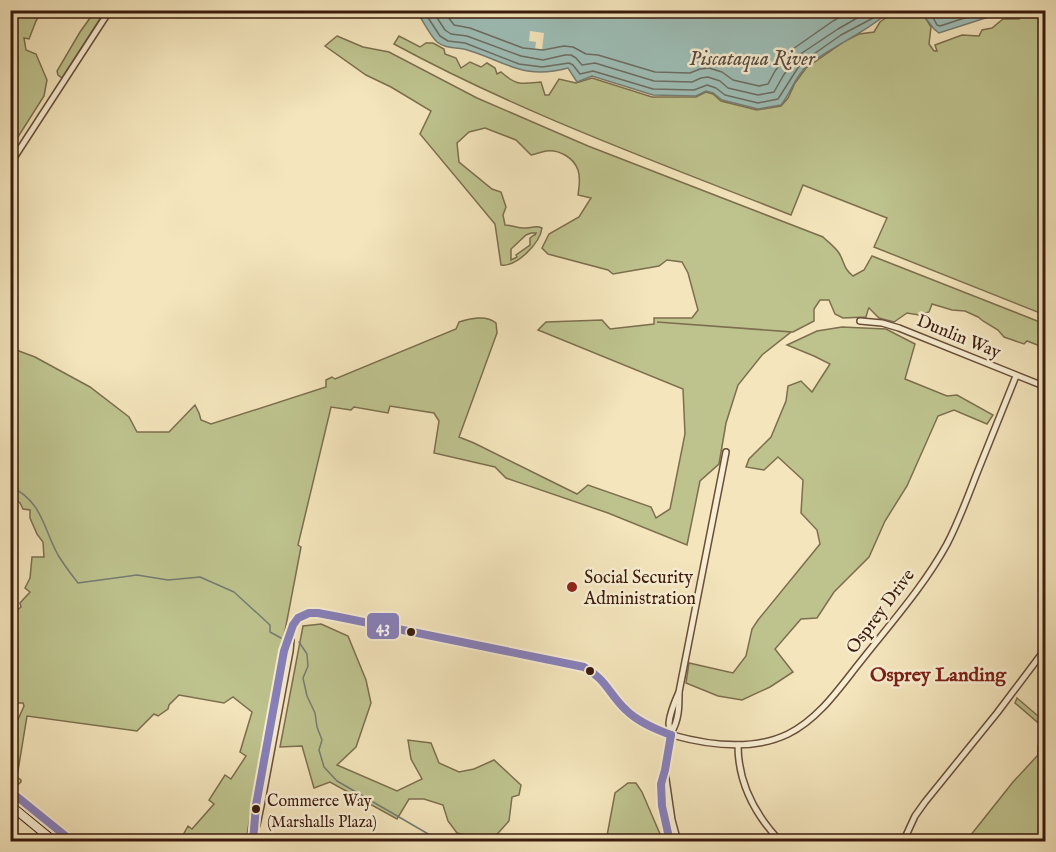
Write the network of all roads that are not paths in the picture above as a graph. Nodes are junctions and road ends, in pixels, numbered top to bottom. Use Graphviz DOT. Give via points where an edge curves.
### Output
graph roads {
  1 [pos="110,10"];
  2 [pos="10,164"];
  3 [pos="860,321"];
  4 [pos="1016,376"];
  5 [pos="1046,387"];
  6 [pos="726,452"];
  7 [pos="1046,648"];
  8 [pos="670,735"];
  9 [pos="738,744"];
  10 [pos="665,770"];
  11 [pos="10,791"];
  12 [pos="10,805"];
  13 [pos="55,842"];
  14 [pos="74,842"];
  15 [pos="252,842"];
  16 [pos="670,842"];
  17 [pos="678,842"];
  18 [pos="781,842"];
  19 [pos="903,842"];
  1 -- 2 [label="street"];
  3 -- 4 [label="street, Dunlin Way" via="899,328"];
  4 -- 5 [label="street, Dunlin Way"];
  4 -- 9 [label="street, Osprey Drive" via="952,533 914,594 813,717 780,738"];
  6 -- 8 [label="street" via="679,692 680,707"];
  7 -- 19 [label="street" via="925,802"];
  8 -- 9 [label="street, Osprey Drive"];
  8 -- 10 [label="street"];
  8 -- 15 [label="street, Osprey Drive" via="633,716 603,679 580,665 309,613 293,625 284,651"];
  9 -- 18 [label="street" via="746,790 759,815"];
  10 -- 16 [label="street" via="661,799"];
  10 -- 17 [label="street"];
  11 -- 14 [label="main road"];
  12 -- 13 [label="main road"];
}
